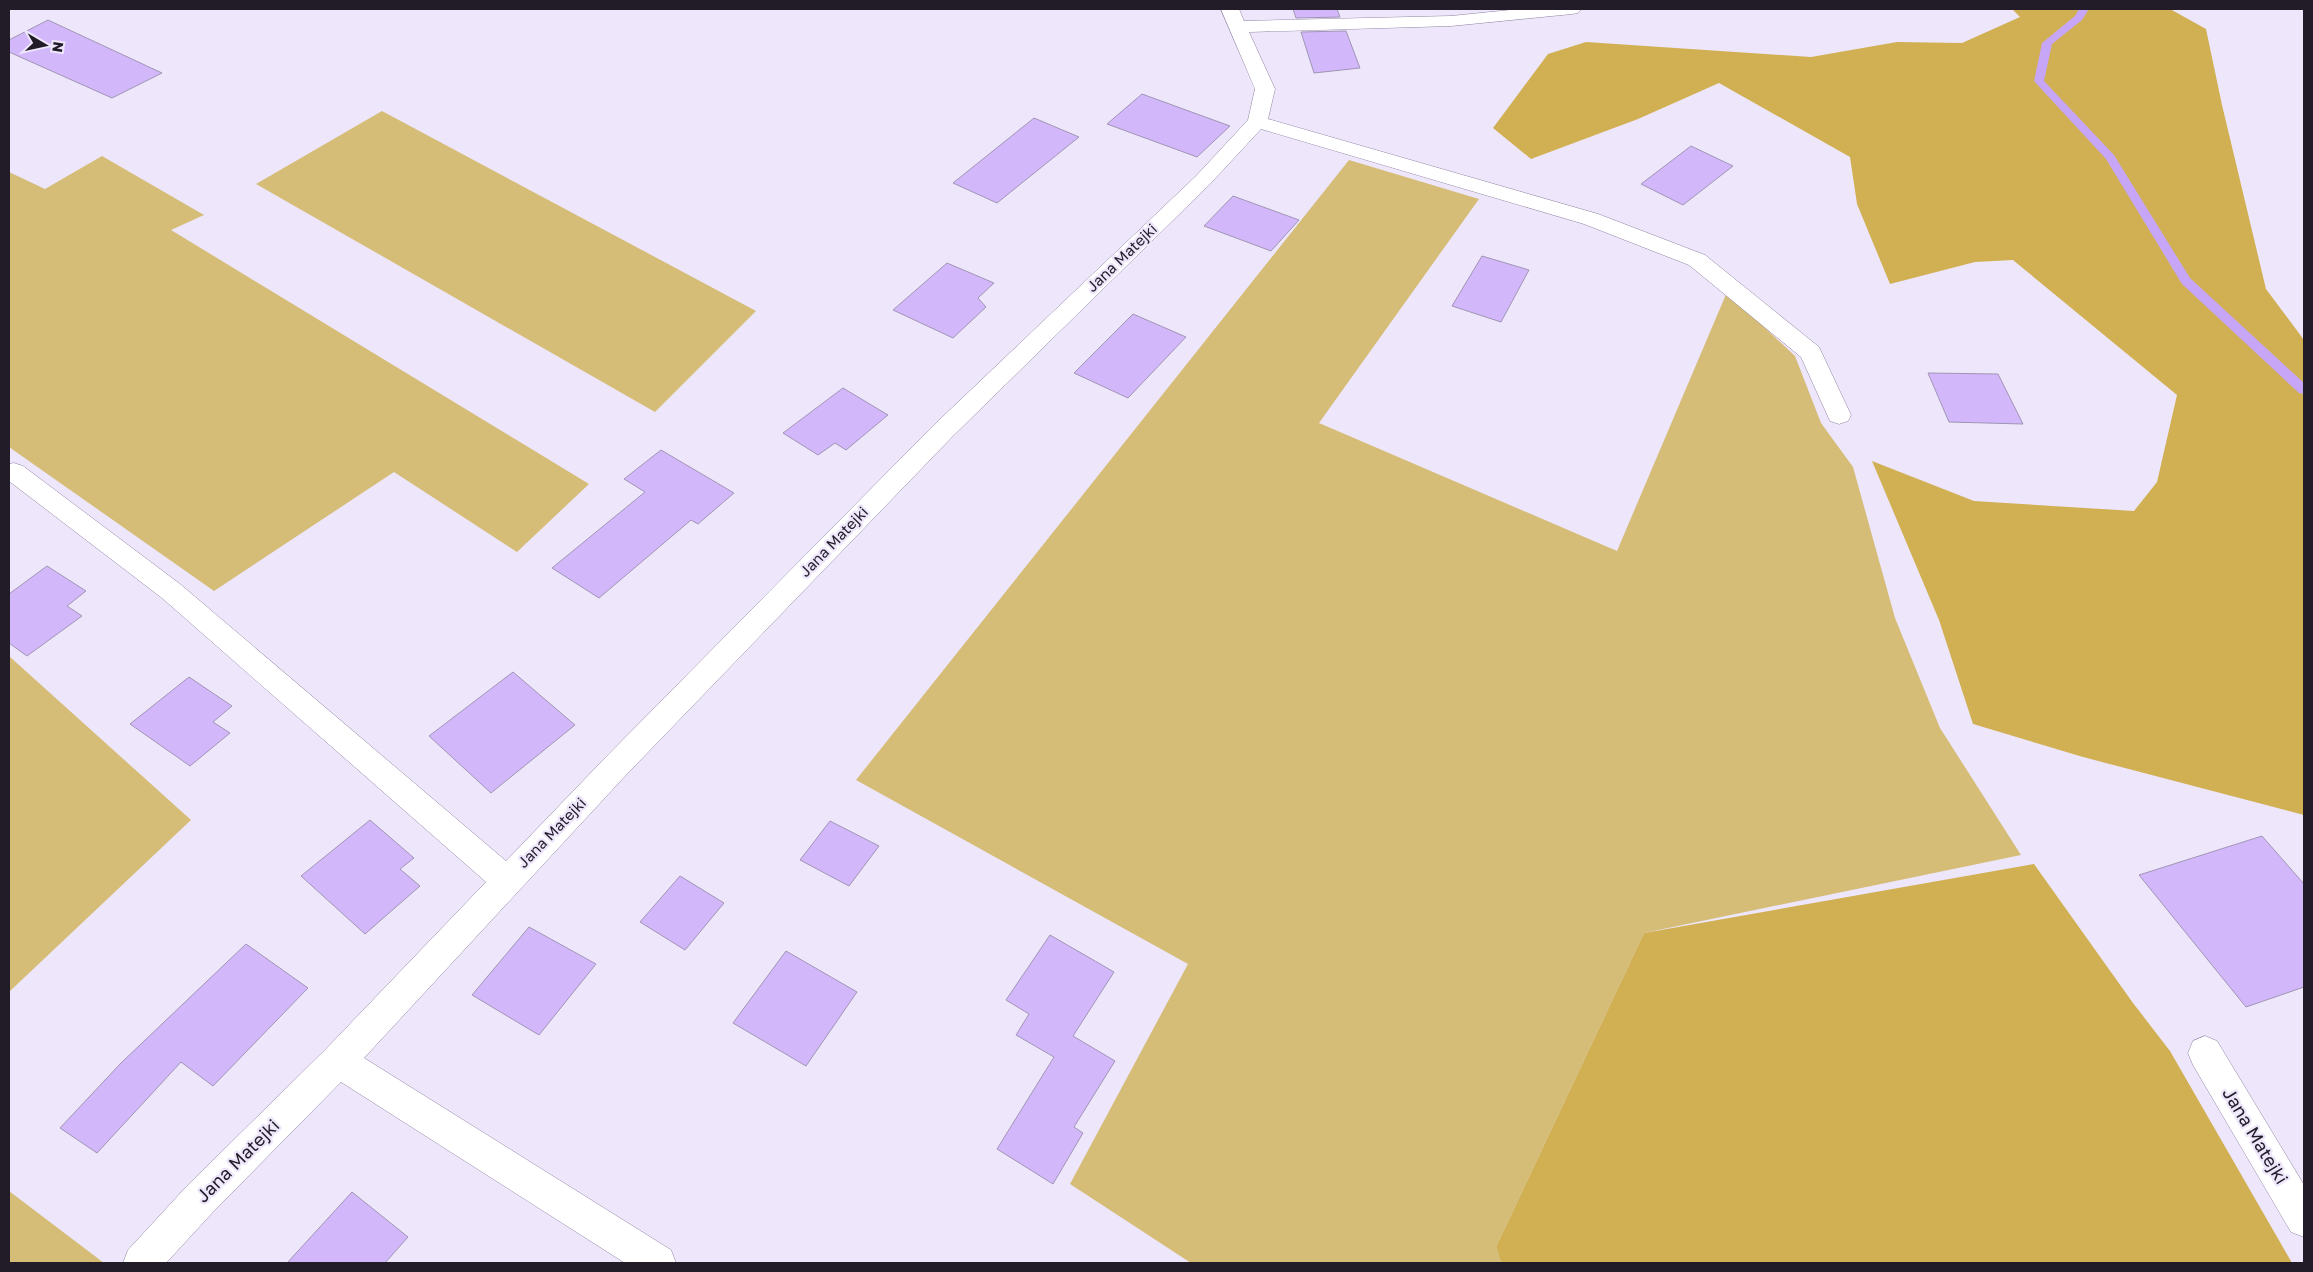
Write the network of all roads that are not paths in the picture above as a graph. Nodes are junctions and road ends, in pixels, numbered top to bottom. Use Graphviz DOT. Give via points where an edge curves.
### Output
graph roads {
  1 [pos="1572,9"];
  2 [pos="1235,18"];
  3 [pos="1257,122"];
  4 [pos="1839,415"];
  5 [pos="14,472"];
  6 [pos="506,880"];
  7 [pos="2206,1053"];
  8 [pos="338,1061"];
  9 [pos="2304,1220"];
  10 [pos="141,1263"];
  11 [pos="658,1263"];
  1 -- 2 [label="street" via="1451,21"];
  2 -- 3 [label="street, Jana Matejki" via="1266,89"];
  3 -- 4 [label="street" via="1591,218 1697,260 1811,353"];
  3 -- 6 [label="street, Jana Matejki" via="1196,187 943,431"];
  5 -- 6 [label="street" via="171,591"];
  6 -- 8 [label="street, Jana Matejki"];
  7 -- 9 [label="street, Jana Matejki"];
  8 -- 10 [label="street, Jana Matejki"];
  8 -- 11 [label="street"];
}
